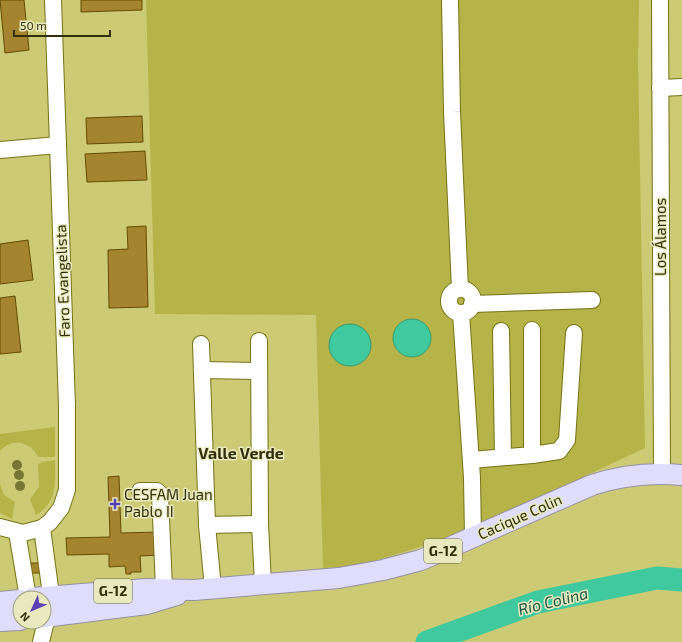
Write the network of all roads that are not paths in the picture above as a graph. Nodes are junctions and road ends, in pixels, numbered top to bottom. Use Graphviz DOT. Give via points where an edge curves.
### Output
graph roads {
  1 [pos="53,0"];
  2 [pos="450,0"];
  3 [pos="660,0"];
  4 [pos="682,87"];
  5 [pos="660,88"];
  6 [pos="58,145"];
  7 [pos="0,150"];
  8 [pos="592,300"];
  9 [pos="467,308"];
  10 [pos="532,330"];
  11 [pos="502,331"];
  12 [pos="574,333"];
  13 [pos="259,341"];
  14 [pos="201,344"];
  15 [pos="203,370"];
  16 [pos="259,371"];
  17 [pos="532,455"];
  18 [pos="503,457"];
  19 [pos="471,460"];
  20 [pos="662,474"];
  21 [pos="682,475"];
  22 [pos="140,492"];
  23 [pos="260,524"];
  24 [pos="207,525"];
  25 [pos="0,527"];
  26 [pos="42,528"];
  27 [pos="17,532"];
  28 [pos="473,538"];
  29 [pos="263,584"];
  30 [pos="214,588"];
  31 [pos="164,589"];
  32 [pos="27,590"];
  33 [pos="42,590"];
  34 [pos="194,590"];
  35 [pos="52,596"];
  36 [pos="12,601"];
  37 [pos="0,602"];
  38 [pos="52,615"];
  39 [pos="12,620"];
  40 [pos="0,621"];
  41 [pos="43,630"];
  42 [pos="41,642"];
  1 -- 6 [label="street, Faro Evangelista"];
  2 -- 9 [label="street" via="460,289 470,294"];
  3 -- 5 [label="street, Los Álamos"];
  4 -- 5 [label="street"];
  5 -- 20 [label="street, Los Álamos"];
  6 -- 7 [label="street"];
  6 -- 26 [label="street, Faro Evangelista" via="68,480 61,508"];
  8 -- 9 [label="street"];
  9 -- 19 [label="street"];
  10 -- 17 [label="street"];
  11 -- 18 [label="street"];
  12 -- 17 [label="street" via="567,440 559,451 552,454"];
  13 -- 16 [label="street"];
  14 -- 15 [label="street"];
  15 -- 16 [label="street"];
  15 -- 24 [label="street"];
  16 -- 23 [label="street"];
  17 -- 18 [label="street"];
  18 -- 19 [label="street"];
  19 -- 28 [label="street"];
  20 -- 21 [label="main road, Cacique Colin / G-12"];
  20 -- 28 [label="main road, Cacique Colin / G-12" via="632,475 592,485"];
  22 -- 31 [label="street" via="157,491 160,494"];
  23 -- 24 [label="street"];
  23 -- 29 [label="street"];
  24 -- 30 [label="street"];
  25 -- 27 [label="street"];
  26 -- 27 [label="street" via="30,532"];
  26 -- 33 [label="street"];
  27 -- 32 [label="street"];
  28 -- 29 [label="main road, Cacique Colin / G-12" via="421,560 383,570 339,578"];
  29 -- 30 [label="main road, Cacique Colin / G-12"];
  30 -- 34 [label="main road, Cacique Colin / G-12"];
  31 -- 34 [label="main road, G-12"];
  31 -- 35 [label="main road, G-12" via="146,588"];
  34 -- 38 [label="main road, G-12" via="147,604"];
  36 -- 37 [label="main road"];
  39 -- 40 [label="main road"];
  41 -- 42 [label="street"];
}
